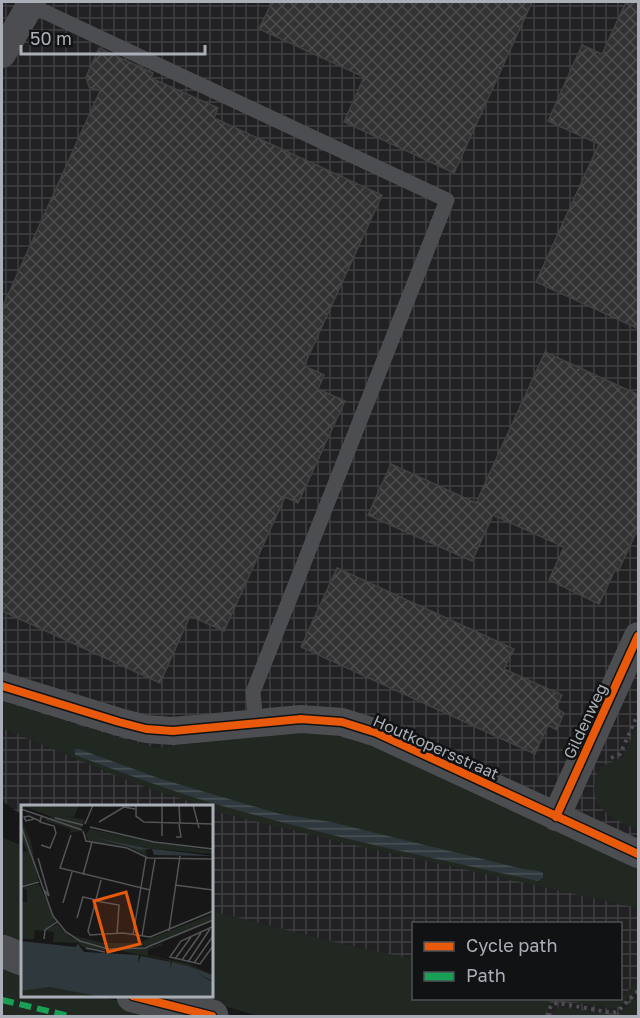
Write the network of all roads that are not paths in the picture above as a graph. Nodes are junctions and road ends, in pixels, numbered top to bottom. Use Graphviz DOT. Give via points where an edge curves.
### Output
graph roads {
  1 [pos="31,3"];
  2 [pos="2,54"];
  3 [pos="639,636"];
  4 [pos="2,686"];
  5 [pos="256,723"];
  6 [pos="556,817"];
  7 [pos="639,854"];
  8 [pos="2,951"];
  9 [pos="21,959"];
  10 [pos="137,997"];
  11 [pos="212,1017"];
  1 -- 2 [label="street"];
  1 -- 5 [label="lane" via="447,200 253,692"];
  3 -- 6 [label="street, Gildenweg"];
  4 -- 5 [label="street, Houtkopersstraat" via="146,729 173,731"];
  5 -- 6 [label="street, Houtkopersstraat" via="301,719 342,722 377,733"];
  6 -- 7 [label="street, Houtkopersstraat"];
  8 -- 9 [label="street"];
  10 -- 11 [label="street"];
}
